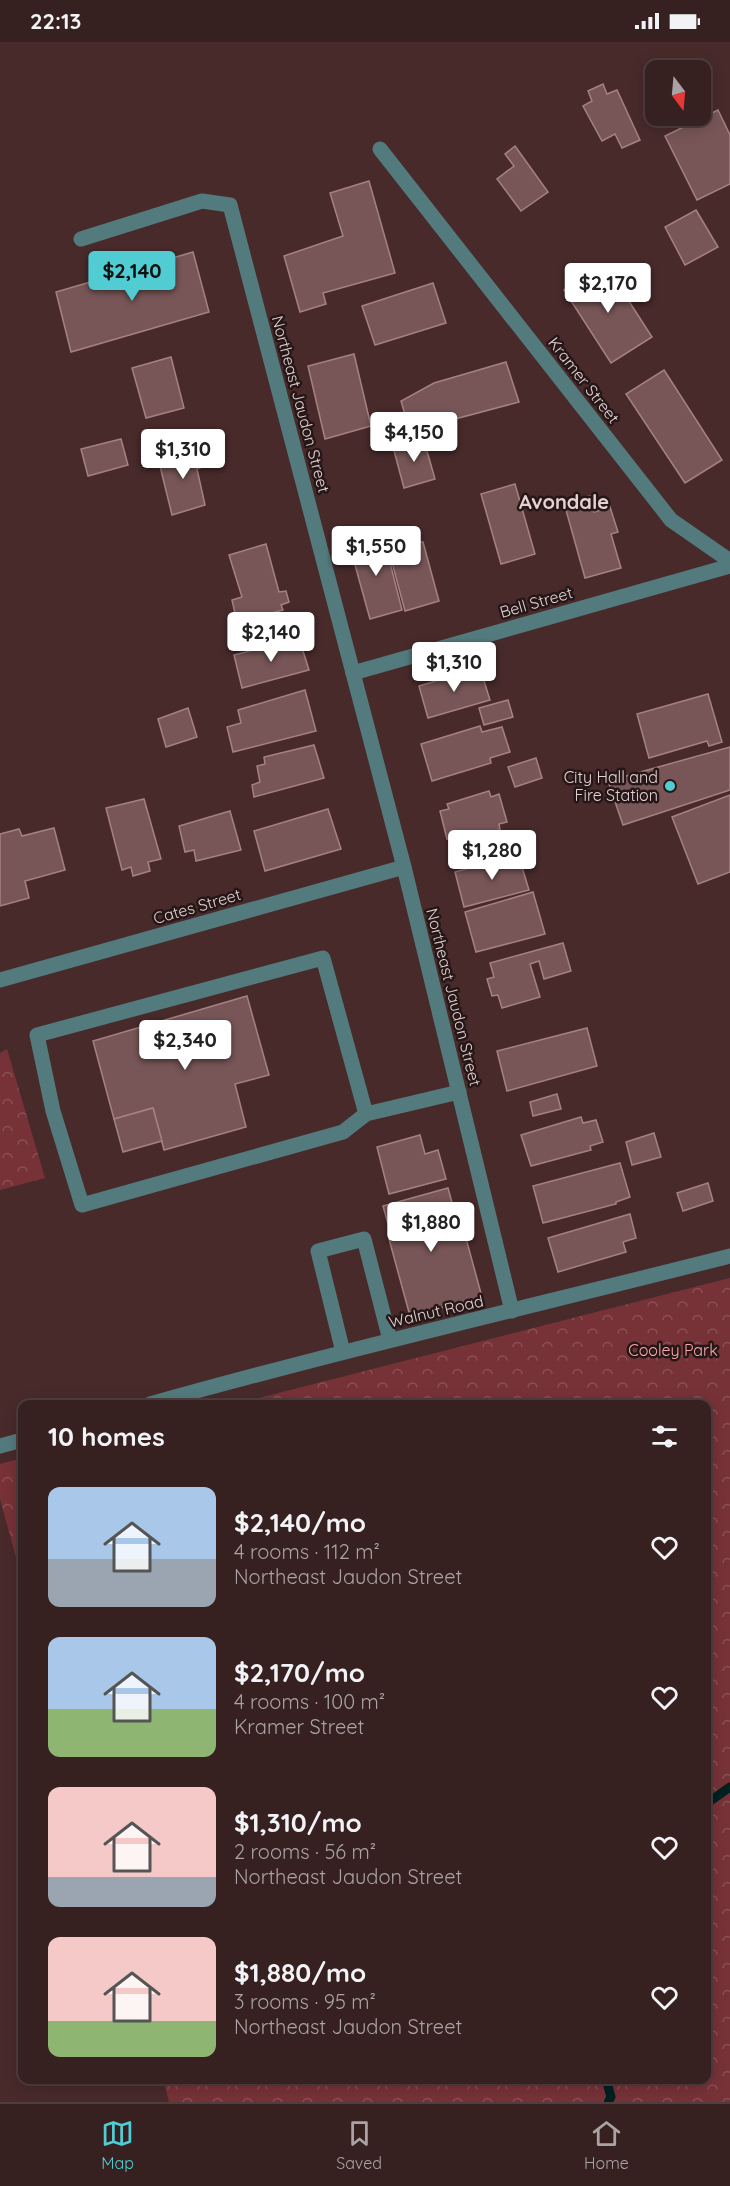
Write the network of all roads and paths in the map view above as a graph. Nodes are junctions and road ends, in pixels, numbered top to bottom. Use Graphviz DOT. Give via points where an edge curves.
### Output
graph roads {
  1 [pos="380,149"];
  2 [pos="81,239"];
  3 [pos="730,561"];
  4 [pos="730,566"];
  5 [pos="353,673"];
  6 [pos="404,867"];
  7 [pos="0,980"];
  8 [pos="459,1092"];
  9 [pos="366,1114"];
  10 [pos="730,1256"];
  11 [pos="512,1311"];
  12 [pos="390,1340"];
  13 [pos="343,1352"];
  14 [pos="165,1400"];
  15 [pos="18,1441"];
  16 [pos="0,1446"];
  1 -- 3 [label="street, Kramer Street" via="671,520"];
  2 -- 5 [label="street, Northeast Jaudon Street" via="202,201 230,205"];
  4 -- 5 [label="street, Bell Street"];
  5 -- 6 [label="street, Northeast Jaudon Street"];
  6 -- 7 [label="street, Cates Street"];
  6 -- 8 [label="street, Northeast Jaudon Street"];
  8 -- 9 [label="street"];
  8 -- 11 [label="street, Northeast Jaudon Street"];
  9 -- 9 [label="street" via="323,958 37,1035 53,1111 82,1205 343,1132"];
  10 -- 11 [label="street, Walnut Road"];
  11 -- 12 [label="street, Walnut Road"];
  12 -- 13 [label="street, Walnut Road"];
  12 -- 13 [label="street" via="364,1239 318,1251"];
  13 -- 14 [label="street, Walnut Road"];
  15 -- 16 [label="street"];
}
